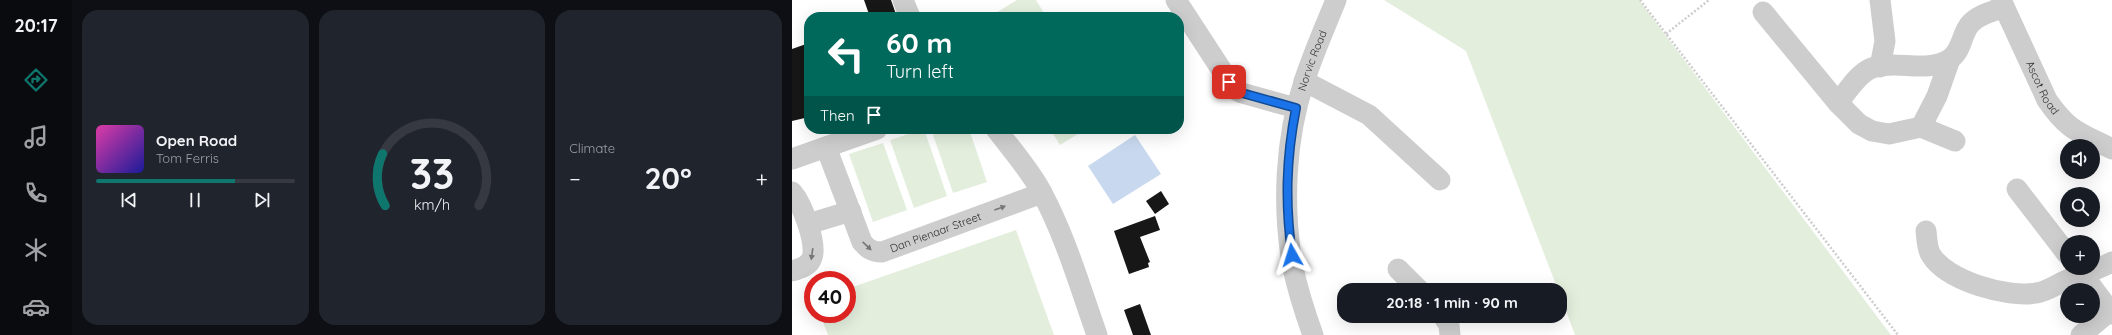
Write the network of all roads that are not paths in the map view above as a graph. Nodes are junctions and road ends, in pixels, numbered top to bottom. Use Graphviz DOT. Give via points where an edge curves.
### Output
graph roads {
  1 [pos="902,0"];
  2 [pos="1176,0"];
  3 [pos="1336,0"];
  4 [pos="1880,0"];
  5 [pos="2003,4"];
  6 [pos="908,12"];
  7 [pos="1184,12"];
  8 [pos="1184,12"];
  9 [pos="1763,12"];
  10 [pos="1950,59"];
  11 [pos="1880,67"];
  12 [pos="1304,81"];
  13 [pos="1838,103"];
  14 [pos="1296,108"];
  15 [pos="1921,127"];
  16 [pos="864,134"];
  17 [pos="1000,134"];
  18 [pos="1954,142"];
  19 [pos="826,147"];
  20 [pos="2112,149"];
  21 [pos="792,159"];
  22 [pos="1440,180"];
  23 [pos="2016,189"];
  24 [pos="792,192"];
  25 [pos="1042,192"];
  26 [pos="851,211"];
  27 [pos="808,224"];
  28 [pos="1926,231"];
  29 [pos="2060,245"];
  30 [pos="2112,262"];
  31 [pos="2100,265"];
  32 [pos="1398,269"];
  33 [pos="792,271"];
  34 [pos="2075,275"];
  35 [pos="2083,275"];
  36 [pos="1412,283"];
  37 [pos="2111,312"];
  38 [pos="1448,323"];
  39 [pos="1097,335"];
  40 [pos="1313,335"];
  41 [pos="1450,335"];
  42 [pos="2081,335"];
  1 -- 6 [label="street"];
  2 -- 8 [label="street"];
  3 -- 12 [label="street, Norvic Road"];
  4 -- 11 [label="street" via="1885,41"];
  5 -- 10 [label="street" via="1970,23 1960,48"];
  5 -- 20 [label="street, Ascot Road" via="2047,100 2055,111 2075,132"];
  7 -- 14 [label="street" via="1234,89"];
  9 -- 13 [label="street"];
  10 -- 11 [label="street" via="1915,67"];
  10 -- 15 [label="street" via="1937,96"];
  11 -- 13 [label="street" via="1872,68 1861,75"];
  12 -- 14 [label="street, Norvic Road"];
  12 -- 22 [label="street" via="1369,114"];
  13 -- 15 [label="street" via="1859,124 1872,131 1889,134"];
  14 -- 40 [label="street, Norvic Road" via="1287,173 1290,244 1299,294"];
  15 -- 18 [label="street"];
  16 -- 19 [label="street"];
  17 -- 25 [label="street"];
  19 -- 21 [label="street"];
  19 -- 26 [label="street, Dan Pienaar Street"];
  23 -- 29 [label="street"];
  24 -- 27 [label="street" via="798,199"];
  26 -- 25 [label="street, Dan Pienaar Street, one-way" via="862,242 868,249 882,252"];
  25 -- 39 [label="street" via="1061,231"];
  26 -- 27 [label="street"];
  27 -- 33 [label="street, one-way" via="813,256 804,267"];
  28 -- 34 [label="street" via="1930,255 1951,275 1965,282 2016,294 2036,294 2051,289"];
  30 -- 31 [label="street"];
  32 -- 36 [label="street"];
  35 -- 37 [label="street"];
  37 -- 42 [label="street"];
  38 -- 41 [label="street"];
}
